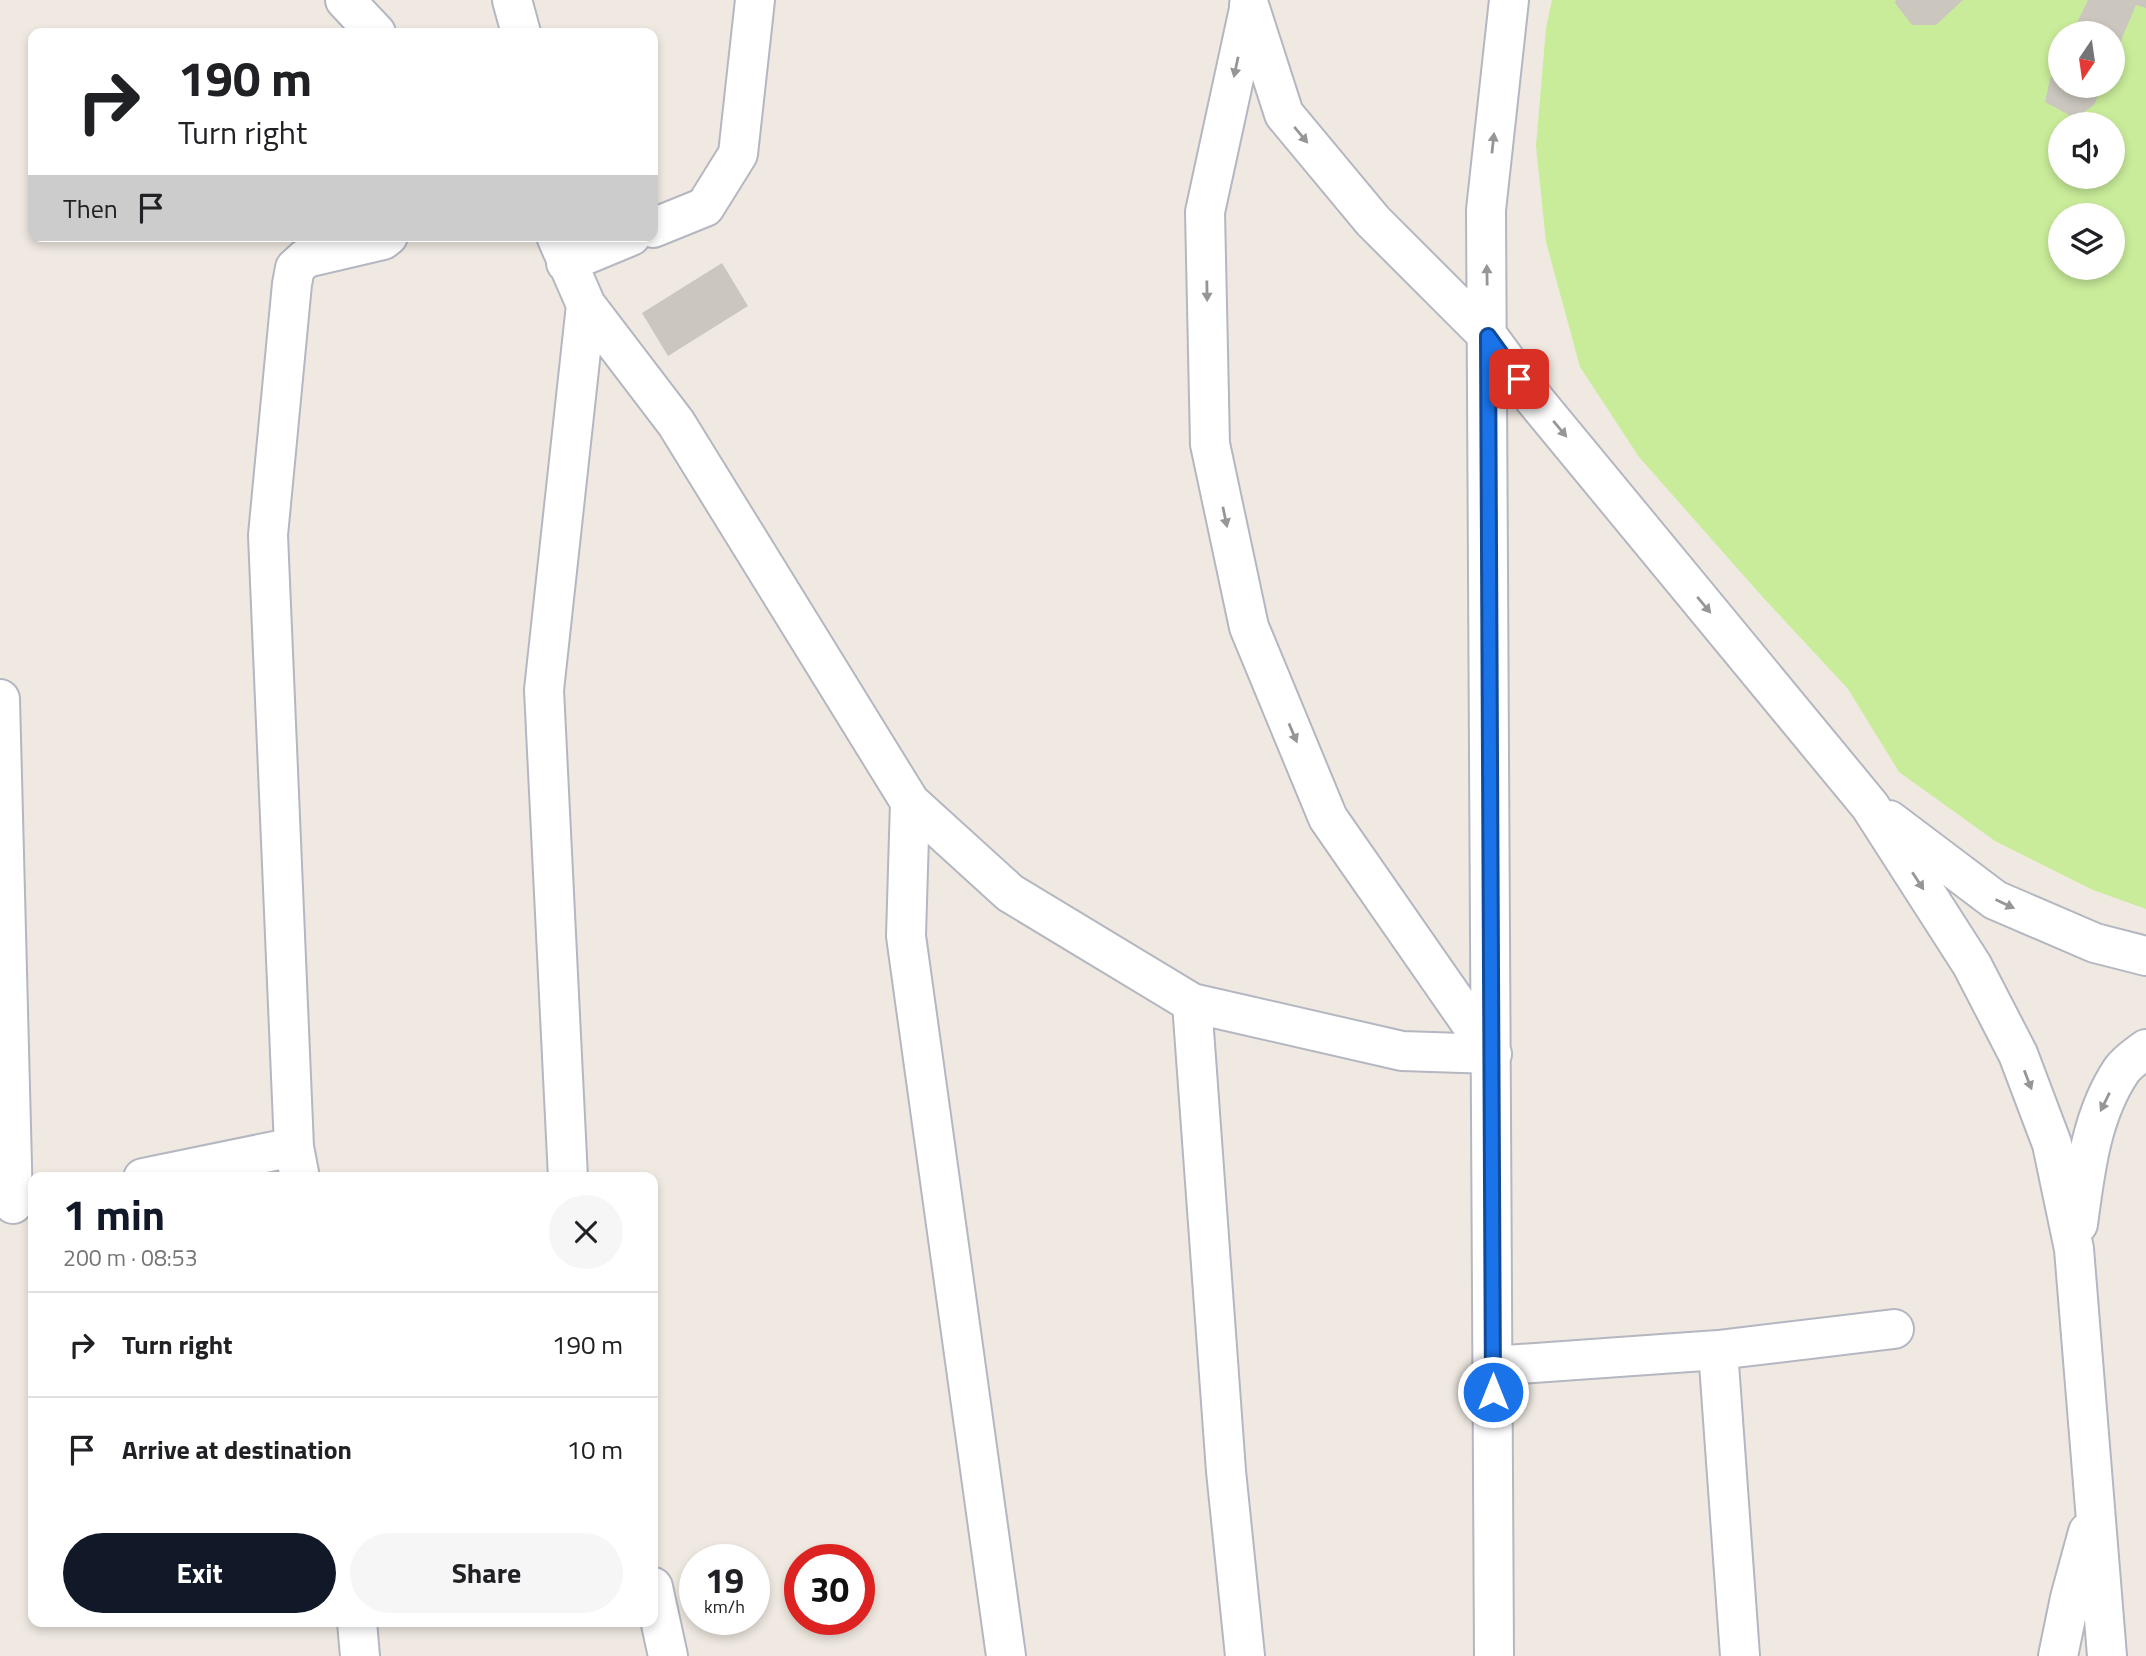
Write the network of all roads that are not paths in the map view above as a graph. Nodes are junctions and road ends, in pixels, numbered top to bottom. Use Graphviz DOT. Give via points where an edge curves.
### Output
graph roads {
  1 [pos="345,0"];
  2 [pos="512,0"];
  3 [pos="755,0"];
  4 [pos="1508,0"];
  5 [pos="1250,3"];
  6 [pos="371,28"];
  7 [pos="520,28"];
  8 [pos="658,226"];
  9 [pos="374,242"];
  10 [pos="601,242"];
  11 [pos="561,250"];
  12 [pos="586,305"];
  13 [pos="1488,336"];
  14 [pos="0,699"];
  15 [pos="910,802"];
  16 [pos="1870,806"];
  17 [pos="2146,956"];
  18 [pos="1192,1003"];
  19 [pos="2146,1049"];
  20 [pos="1492,1054"];
  21 [pos="297,1162"];
  22 [pos="200,1172"];
  23 [pos="568,1172"];
  24 [pos="15,1204"];
  25 [pos="2074,1249"];
  26 [pos="1894,1329"];
  27 [pos="1718,1350"];
  28 [pos="1493,1366"];
  29 [pos="2096,1503"];
  30 [pos="658,1610"];
  31 [pos="357,1627"];
  32 [pos="360,1656"];
  33 [pos="668,1656"];
  34 [pos="1006,1656"];
  35 [pos="1245,1656"];
  36 [pos="1494,1656"];
  37 [pos="1740,1656"];
  38 [pos="2058,1656"];
  39 [pos="2107,1656"];
  1 -- 6 [label="street"];
  2 -- 7 [label="street"];
  3 -- 8 [label="street" via="738,154 705,207"];
  13 -- 4 [label="street, one-way" via="1486,211"];
  5 -- 13 [label="street, one-way" via="1283,114 1373,221"];
  5 -- 20 [label="street, one-way" via="1205,212 1210,444 1249,627 1328,818"];
  9 -- 21 [label="street" via="306,258 295,268 268,535"];
  10 -- 11 [label="street"];
  11 -- 12 [label="street"];
  12 -- 15 [label="street" via="676,423"];
  12 -- 23 [label="street" via="544,690"];
  13 -- 16 [label="street, one-way" via="1535,400"];
  13 -- 20 [label="street"];
  14 -- 24 [label="street"];
  15 -- 18 [label="street" via="1010,893"];
  15 -- 34 [label="street" via="906,936"];
  16 -- 17 [label="street, one-way" via="1995,900 2095,943"];
  16 -- 25 [label="street, one-way" via="1972,965 2018,1054 2052,1144"];
  18 -- 20 [label="street" via="1402,1051"];
  18 -- 35 [label="street" via="1226,1471"];
  19 -- 25 [label="street, one-way" via="2122,1069 2098,1118"];
  20 -- 28 [label="street"];
  21 -- 22 [label="street"];
  25 -- 29 [label="street"];
  26 -- 27 [label="street"];
  27 -- 28 [label="street"];
  27 -- 37 [label="street"];
  28 -- 36 [label="street"];
  29 -- 38 [label="street"];
  29 -- 39 [label="street"];
  30 -- 33 [label="street"];
  31 -- 32 [label="street"];
}
